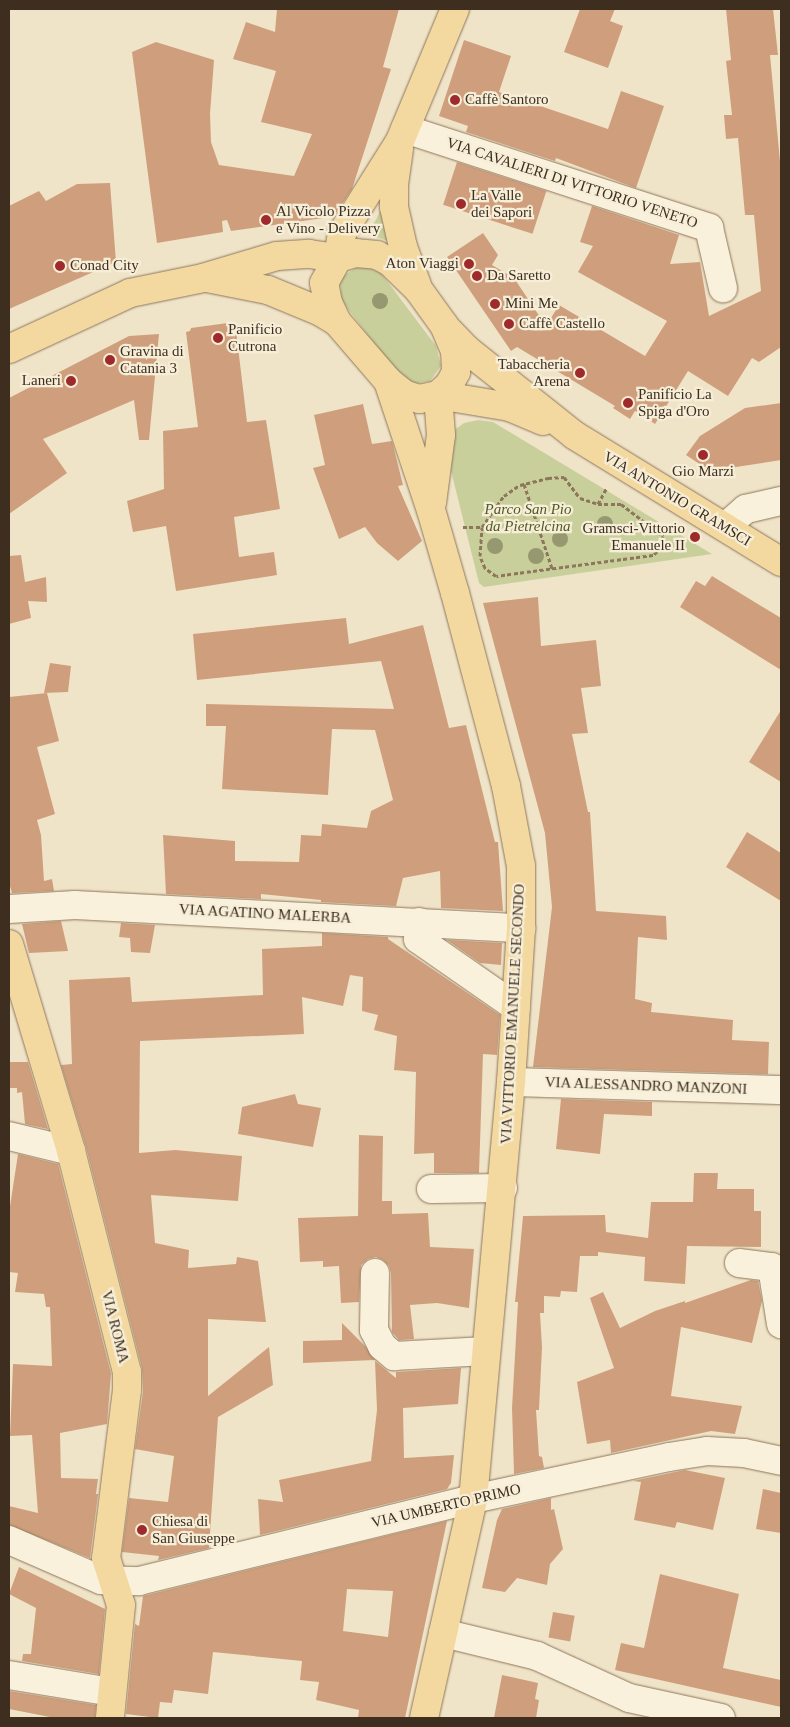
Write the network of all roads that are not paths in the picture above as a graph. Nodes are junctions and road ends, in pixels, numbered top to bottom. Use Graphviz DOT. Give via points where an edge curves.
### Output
graph roads {
  1 [pos="455,9"];
  2 [pos="403,135"];
  3 [pos="340,246"];
  4 [pos="203,278"];
  5 [pos="418,288"];
  6 [pos="723,288"];
  7 [pos="337,322"];
  8 [pos="444,326"];
  9 [pos="9,349"];
  10 [pos="388,381"];
  11 [pos="438,395"];
  12 [pos="574,435"];
  13 [pos="781,501"];
  14 [pos="432,510"];
  15 [pos="725,527"];
  16 [pos="781,562"];
  17 [pos="9,909"];
  18 [pos="419,922"];
  19 [pos="521,928"];
  20 [pos="9,944"];
  21 [pos="516,1006"];
  22 [pos="511,1082"];
  23 [pos="781,1090"];
  24 [pos="9,1136"];
  25 [pos="71,1150"];
  26 [pos="503,1188"];
  27 [pos="431,1189"];
  28 [pos="738,1263"];
  29 [pos="374,1273"];
  30 [pos="781,1324"];
  31 [pos="486,1351"];
  32 [pos="781,1461"];
  33 [pos="474,1498"];
  34 [pos="10,1546"];
  35 [pos="113,1580"];
  36 [pos="442,1634"];
  37 [pos="9,1676"];
  38 [pos="111,1705"];
  39 [pos="424,1718"];
  40 [pos="721,1718"];
  1 -- 2 [label="main road"];
  2 -- 3 [label="main road"];
  2 -- 5 [label="main road" via="394,186 394,207 403,247"];
  2 -- 6 [label="street, VIA CAVALIERI DI VITTORIO VENETO" via="709,228"];
  3 -- 4 [label="main road" via="309,254 277,256"];
  3 -- 5 [label="main road" via="355,253 377,254"];
  3 -- 7 [label="main road" via="324,283 328,303"];
  4 -- 7 [label="main road" via="268,290"];
  4 -- 9 [label="main road" via="130,293"];
  5 -- 8 [label="main road"];
  7 -- 10 [label="main road"];
  8 -- 11 [label="main road" via="455,351 456,372"];
  8 -- 12 [label="main road" via="466,349"];
  10 -- 11 [label="main road" via="404,394 419,399"];
  10 -- 14 [label="main road, VIA VITTORIO EMANUELE SECONDO"];
  11 -- 12 [label="main road" via="510,407"];
  11 -- 14 [label="main road" via="441,435"];
  12 -- 15 [label="main road, VIA ANTONIO GRAMSCI"];
  13 -- 15 [label="street" via="746,509"];
  14 -- 19 [label="main road, VIA VITTORIO EMANUELE SECONDO" via="506,786 521,866"];
  15 -- 16 [label="main road, VIA ANTONIO GRAMSCI"];
  17 -- 18 [label="street, VIA AGATINO MALERBA" via="75,905"];
  18 -- 19 [label="street, VIA AGATINO MALERBA"];
  18 -- 21 [label="street" via="418,939"];
  19 -- 21 [label="main road, VIA VITTORIO EMANUELE SECONDO"];
  20 -- 25 [label="main road, VIA ROMA"];
  21 -- 22 [label="main road, VIA VITTORIO EMANUELE SECONDO"];
  22 -- 23 [label="street, VIA ALESSANDRO MANZONI"];
  22 -- 26 [label="main road, VIA VITTORIO EMANUELE SECONDO"];
  24 -- 25 [label="street"];
  25 -- 35 [label="main road, VIA ROMA" via="127,1372 106,1558"];
  26 -- 27 [label="street"];
  26 -- 31 [label="main road, VIA VITTORIO EMANUELE SECONDO"];
  28 -- 30 [label="street" via="772,1267"];
  29 -- 31 [label="street" via="374,1330 382,1346 394,1356"];
  31 -- 33 [label="main road, VIA VITTORIO EMANUELE SECONDO"];
  32 -- 33 [label="street, VIA UMBERTO PRIMO" via="744,1452 706,1451"];
  33 -- 35 [label="street, VIA UMBERTO PRIMO" via="139,1581"];
  33 -- 36 [label="main road, VIA VITTORIO EMANUELE SECONDO"];
  34 -- 35 [label="street, VIA UMBERTO PRIMO" via="101,1580"];
  35 -- 38 [label="main road, VIA ROMA" via="121,1605"];
  36 -- 39 [label="main road, VIA VITTORIO EMANUELE SECONDO"];
  36 -- 40 [label="street" via="537,1656 629,1698"];
  37 -- 38 [label="street"];
}
